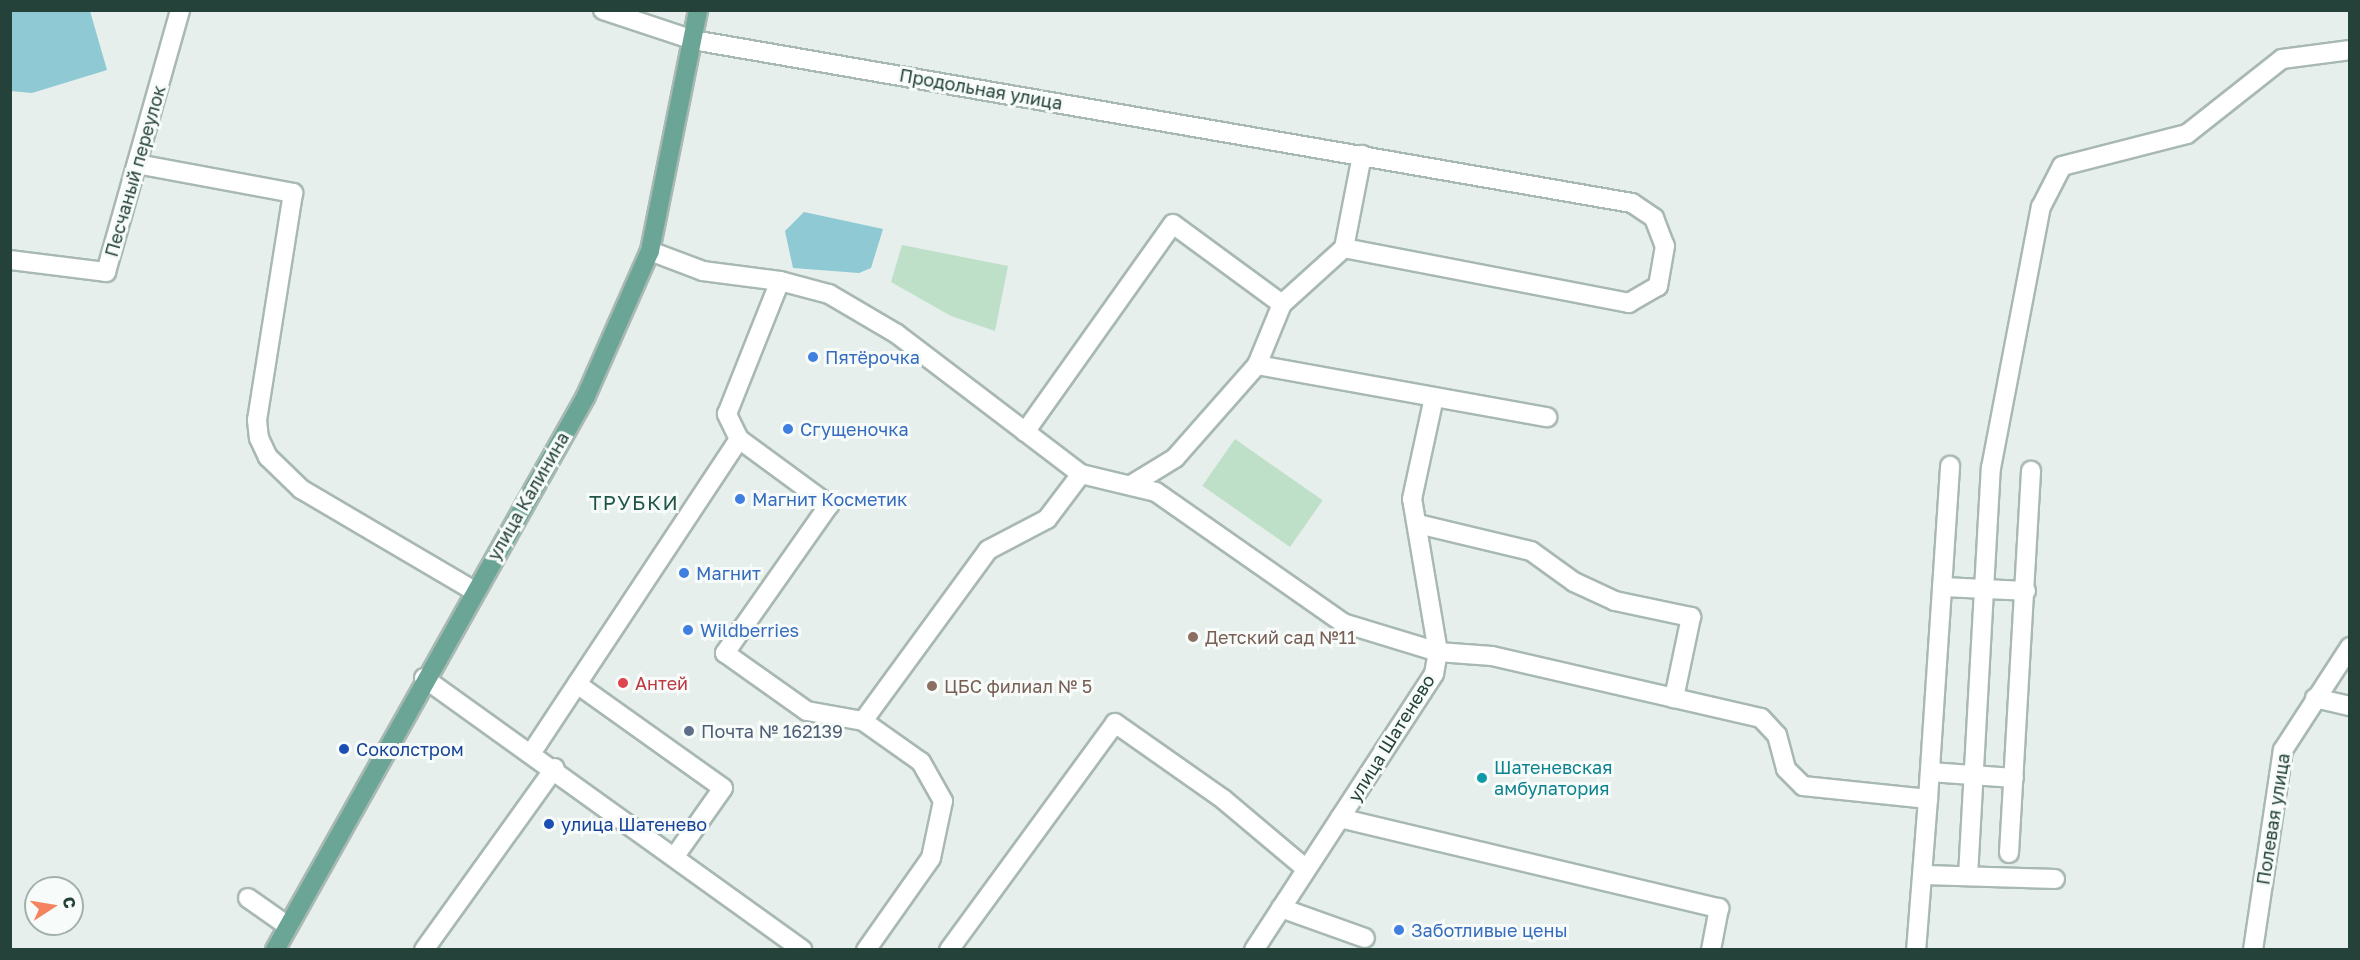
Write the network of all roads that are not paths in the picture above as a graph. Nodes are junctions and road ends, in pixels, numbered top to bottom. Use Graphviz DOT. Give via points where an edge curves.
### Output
graph roads {
  1 [pos="180,10"];
  2 [pos="603,10"];
  3 [pos="698,10"];
  4 [pos="693,40"];
  5 [pos="2349,50"];
  6 [pos="1362,155"];
  7 [pos="137,164"];
  8 [pos="1344,248"];
  9 [pos="650,251"];
  10 [pos="10,260"];
  11 [pos="780,281"];
  12 [pos="1282,304"];
  13 [pos="1257,365"];
  14 [pos="1434,397"];
  15 [pos="1547,417"];
  16 [pos="1025,432"];
  17 [pos="739,439"];
  18 [pos="1950,466"];
  19 [pos="2031,471"];
  20 [pos="1081,474"];
  21 [pos="1131,484"];
  22 [pos="1418,524"];
  23 [pos="1942,587"];
  24 [pos="1986,589"];
  25 [pos="474,591"];
  26 [pos="2026,591"];
  27 [pos="2349,647"];
  28 [pos="1438,652"];
  29 [pos="424,678"];
  30 [pos="577,684"];
  31 [pos="1674,698"];
  32 [pos="2316,698"];
  33 [pos="2349,706"];
  34 [pos="863,721"];
  35 [pos="532,752"];
  36 [pos="555,768"];
  37 [pos="1930,772"];
  38 [pos="1973,776"];
  39 [pos="2014,778"];
  40 [pos="1928,799"];
  41 [pos="1340,818"];
  42 [pos="2009,853"];
  43 [pos="675,856"];
  44 [pos="1306,869"];
  45 [pos="1925,875"];
  46 [pos="1968,876"];
  47 [pos="2055,879"];
  48 [pos="248,898"];
  49 [pos="1281,908"];
  50 [pos="288,926"];
  51 [pos="1365,938"];
  52 [pos="275,950"];
  53 [pos="424,950"];
  54 [pos="802,950"];
  55 [pos="866,950"];
  56 [pos="949,950"];
  57 [pos="1254,950"];
  58 [pos="1711,950"];
  59 [pos="1916,950"];
  60 [pos="2253,950"];
  1 -- 7 [label="street, Песчаный переулок"];
  2 -- 4 [label="street, Продольная улица"];
  3 -- 4 [label="main road, улица Калинина"];
  4 -- 6 [label="street, Продольная улица"];
  4 -- 9 [label="main road, улица Калинина"];
  5 -- 24 [label="street" via="2282,59 2187,134 2062,166 2041,207 1991,468"];
  6 -- 8 [label="street"];
  6 -- 8 [label="street, Продольная улица" via="1632,203 1654,218 1662,231 1662,275 1650,296 1629,303"];
  7 -- 10 [label="street, Песчаный переулок" via="106,272"];
  7 -- 25 [label="street" via="292,193 256,420 259,438 268,457 301,489"];
  8 -- 12 [label="street"];
  9 -- 11 [label="street" via="703,271"];
  9 -- 25 [label="main road, улица Калинина" via="586,396"];
  11 -- 16 [label="street" via="829,294 897,334"];
  11 -- 17 [label="street" via="727,414"];
  12 -- 13 [label="street"];
  12 -- 16 [label="street" via="1173,224"];
  13 -- 14 [label="street"];
  13 -- 21 [label="street" via="1175,458"];
  14 -- 15 [label="street"];
  14 -- 22 [label="street, улица Шатенево" via="1412,499"];
  16 -- 20 [label="street"];
  17 -- 30 [label="street"];
  17 -- 34 [label="street" via="829,505 725,653 807,711"];
  18 -- 23 [label="street"];
  19 -- 26 [label="street"];
  20 -- 21 [label="street"];
  20 -- 34 [label="street" via="1047,519 988,550"];
  21 -- 28 [label="street" via="1156,492 1343,623"];
  22 -- 28 [label="street, улица Шатенево" via="1426,603"];
  22 -- 31 [label="street" via="1531,551 1574,582 1615,601 1692,618"];
  23 -- 24 [label="street"];
  23 -- 37 [label="street"];
  24 -- 26 [label="street"];
  24 -- 38 [label="street"];
  25 -- 29 [label="main road, улица Калинина"];
  26 -- 39 [label="street"];
  27 -- 32 [label="street, Полевая улица"];
  28 -- 31 [label="street" via="1492,656"];
  28 -- 41 [label="street, улица Шатенево" via="1434,674"];
  29 -- 35 [label="street"];
  29 -- 50 [label="main road, улица Калинина"];
  30 -- 35 [label="street"];
  30 -- 43 [label="street" via="723,788"];
  31 -- 40 [label="street" via="1771,724 1786,769 1803,786"];
  32 -- 33 [label="street"];
  32 -- 60 [label="street, Полевая улица" via="2294,726 2281,758"];
  34 -- 55 [label="street" via="921,762 943,801 931,858"];
  35 -- 36 [label="street"];
  36 -- 43 [label="street"];
  36 -- 53 [label="street"];
  37 -- 38 [label="street"];
  37 -- 40 [label="street"];
  38 -- 39 [label="street"];
  38 -- 46 [label="street"];
  39 -- 42 [label="street"];
  40 -- 45 [label="street"];
  41 -- 44 [label="street, улица Шатенево"];
  41 -- 58 [label="street" via="1719,908"];
  43 -- 54 [label="street"];
  44 -- 49 [label="street, улица Шатенево"];
  44 -- 56 [label="street" via="1223,799 1115,723"];
  45 -- 46 [label="street"];
  45 -- 59 [label="street"];
  46 -- 47 [label="street"];
  48 -- 50 [label="street"];
  49 -- 51 [label="street"];
  49 -- 57 [label="street, улица Шатенево"];
  50 -- 52 [label="main road, улица Калинина"];
}
